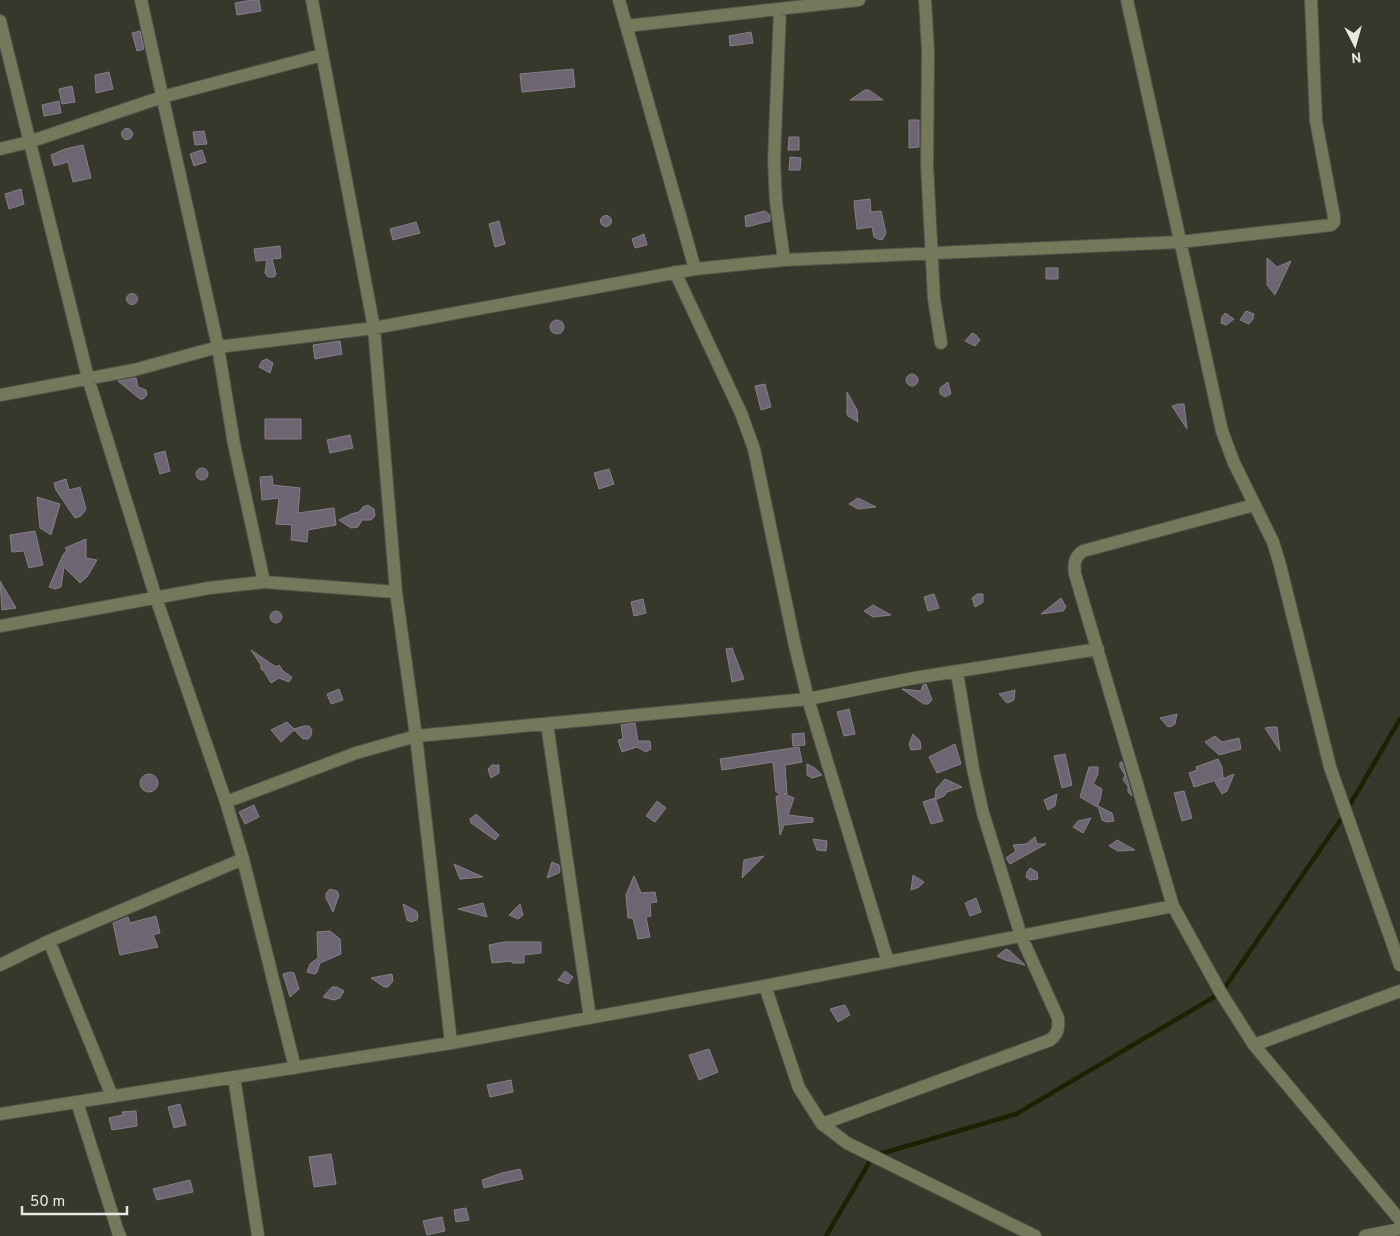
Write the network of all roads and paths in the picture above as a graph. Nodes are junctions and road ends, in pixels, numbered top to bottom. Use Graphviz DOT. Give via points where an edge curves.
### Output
graph roads {
  1 [pos="141,0"];
  2 [pos="312,0"];
  3 [pos="619,0"];
  4 [pos="859,0"];
  5 [pos="925,0"];
  6 [pos="1127,0"];
  7 [pos="1311,0"];
  8 [pos="780,10"];
  9 [pos="0,21"];
  10 [pos="626,26"];
  11 [pos="322,55"];
  12 [pos="162,98"];
  13 [pos="29,142"];
  14 [pos="0,149"];
  15 [pos="1180,242"];
  16 [pos="932,254"];
  17 [pos="784,260"];
  18 [pos="695,268"];
  19 [pos="675,272"];
  20 [pos="374,328"];
  21 [pos="942,343"];
  22 [pos="218,347"];
  23 [pos="88,378"];
  24 [pos="0,395"];
  25 [pos="1254,504"];
  26 [pos="264,582"];
  27 [pos="396,592"];
  28 [pos="156,598"];
  29 [pos="0,626"];
  30 [pos="1098,650"];
  31 [pos="957,672"];
  32 [pos="808,699"];
  33 [pos="548,724"];
  34 [pos="416,736"];
  35 [pos="226,802"];
  36 [pos="243,859"];
  37 [pos="1173,906"];
  38 [pos="1022,936"];
  39 [pos="49,941"];
  40 [pos="888,962"];
  41 [pos="0,965"];
  42 [pos="1400,965"];
  43 [pos="765,986"];
  44 [pos="1400,992"];
  45 [pos="590,1018"];
  46 [pos="451,1043"];
  47 [pos="1254,1045"];
  48 [pos="295,1068"];
  49 [pos="234,1077"];
  50 [pos="112,1096"];
  51 [pos="77,1102"];
  52 [pos="0,1114"];
  53 [pos="822,1124"];
  54 [pos="1400,1220"];
  55 [pos="1400,1229"];
  56 [pos="120,1236"];
  57 [pos="258,1236"];
  58 [pos="1035,1236"];
  59 [pos="1365,1236"];
  1 -- 12 [label="street"];
  2 -- 11 [label="street"];
  3 -- 10 [label="street"];
  4 -- 8 [label="street"];
  5 -- 16 [label="street" via="927,165"];
  6 -- 15 [label="street"];
  7 -- 15 [label="street" via="1316,121 1334,222 1326,227"];
  8 -- 10 [label="street"];
  8 -- 17 [label="street" via="774,161"];
  9 -- 13 [label="street"];
  10 -- 18 [label="street"];
  11 -- 12 [label="street"];
  11 -- 20 [label="street"];
  12 -- 13 [label="street"];
  12 -- 22 [label="street"];
  13 -- 14 [label="street"];
  13 -- 23 [label="street"];
  15 -- 16 [label="street"];
  15 -- 25 [label="street" via="1222,431"];
  16 -- 17 [label="street"];
  16 -- 21 [label="street" via="934,299"];
  17 -- 18 [label="street"];
  18 -- 19 [label="street"];
  19 -- 20 [label="street"];
  19 -- 32 [label="street" via="741,413 754,449"];
  20 -- 22 [label="street"];
  20 -- 27 [label="street"];
  22 -- 23 [label="street" via="134,370"];
  22 -- 26 [label="street" via="234,444"];
  23 -- 24 [label="street"];
  23 -- 28 [label="street"];
  25 -- 30 [label="street" via="1077,555 1074,560 1076,574"];
  25 -- 42 [label="street" via="1273,542 1280,565 1330,767"];
  26 -- 27 [label="street"];
  26 -- 28 [label="street"];
  27 -- 34 [label="street"];
  28 -- 29 [label="street"];
  28 -- 35 [label="street"];
  30 -- 31 [label="street"];
  30 -- 37 [label="street"];
  31 -- 32 [label="street"];
  31 -- 38 [label="street" via="983,814"];
  32 -- 33 [label="street"];
  32 -- 40 [label="street"];
  33 -- 34 [label="street"];
  33 -- 45 [label="street"];
  34 -- 35 [label="street" via="356,753"];
  34 -- 46 [label="street"];
  35 -- 36 [label="street"];
  36 -- 39 [label="street"];
  36 -- 48 [label="street"];
  37 -- 38 [label="street"];
  37 -- 47 [label="street"];
  38 -- 40 [label="street"];
  38 -- 53 [label="street" via="1058,1018 1056,1036"];
  39 -- 41 [label="street"];
  39 -- 50 [label="street"];
  40 -- 43 [label="street"];
  43 -- 45 [label="street"];
  43 -- 53 [label="street" via="798,1088"];
  44 -- 47 [label="street"];
  45 -- 46 [label="street"];
  46 -- 48 [label="street"];
  47 -- 54 [label="street"];
  48 -- 49 [label="street"];
  49 -- 50 [label="street"];
  49 -- 57 [label="street"];
  50 -- 51 [label="street"];
  51 -- 52 [label="street"];
  51 -- 56 [label="street"];
  53 -- 58 [label="street" via="847,1143"];
  55 -- 59 [label="street"];
}
